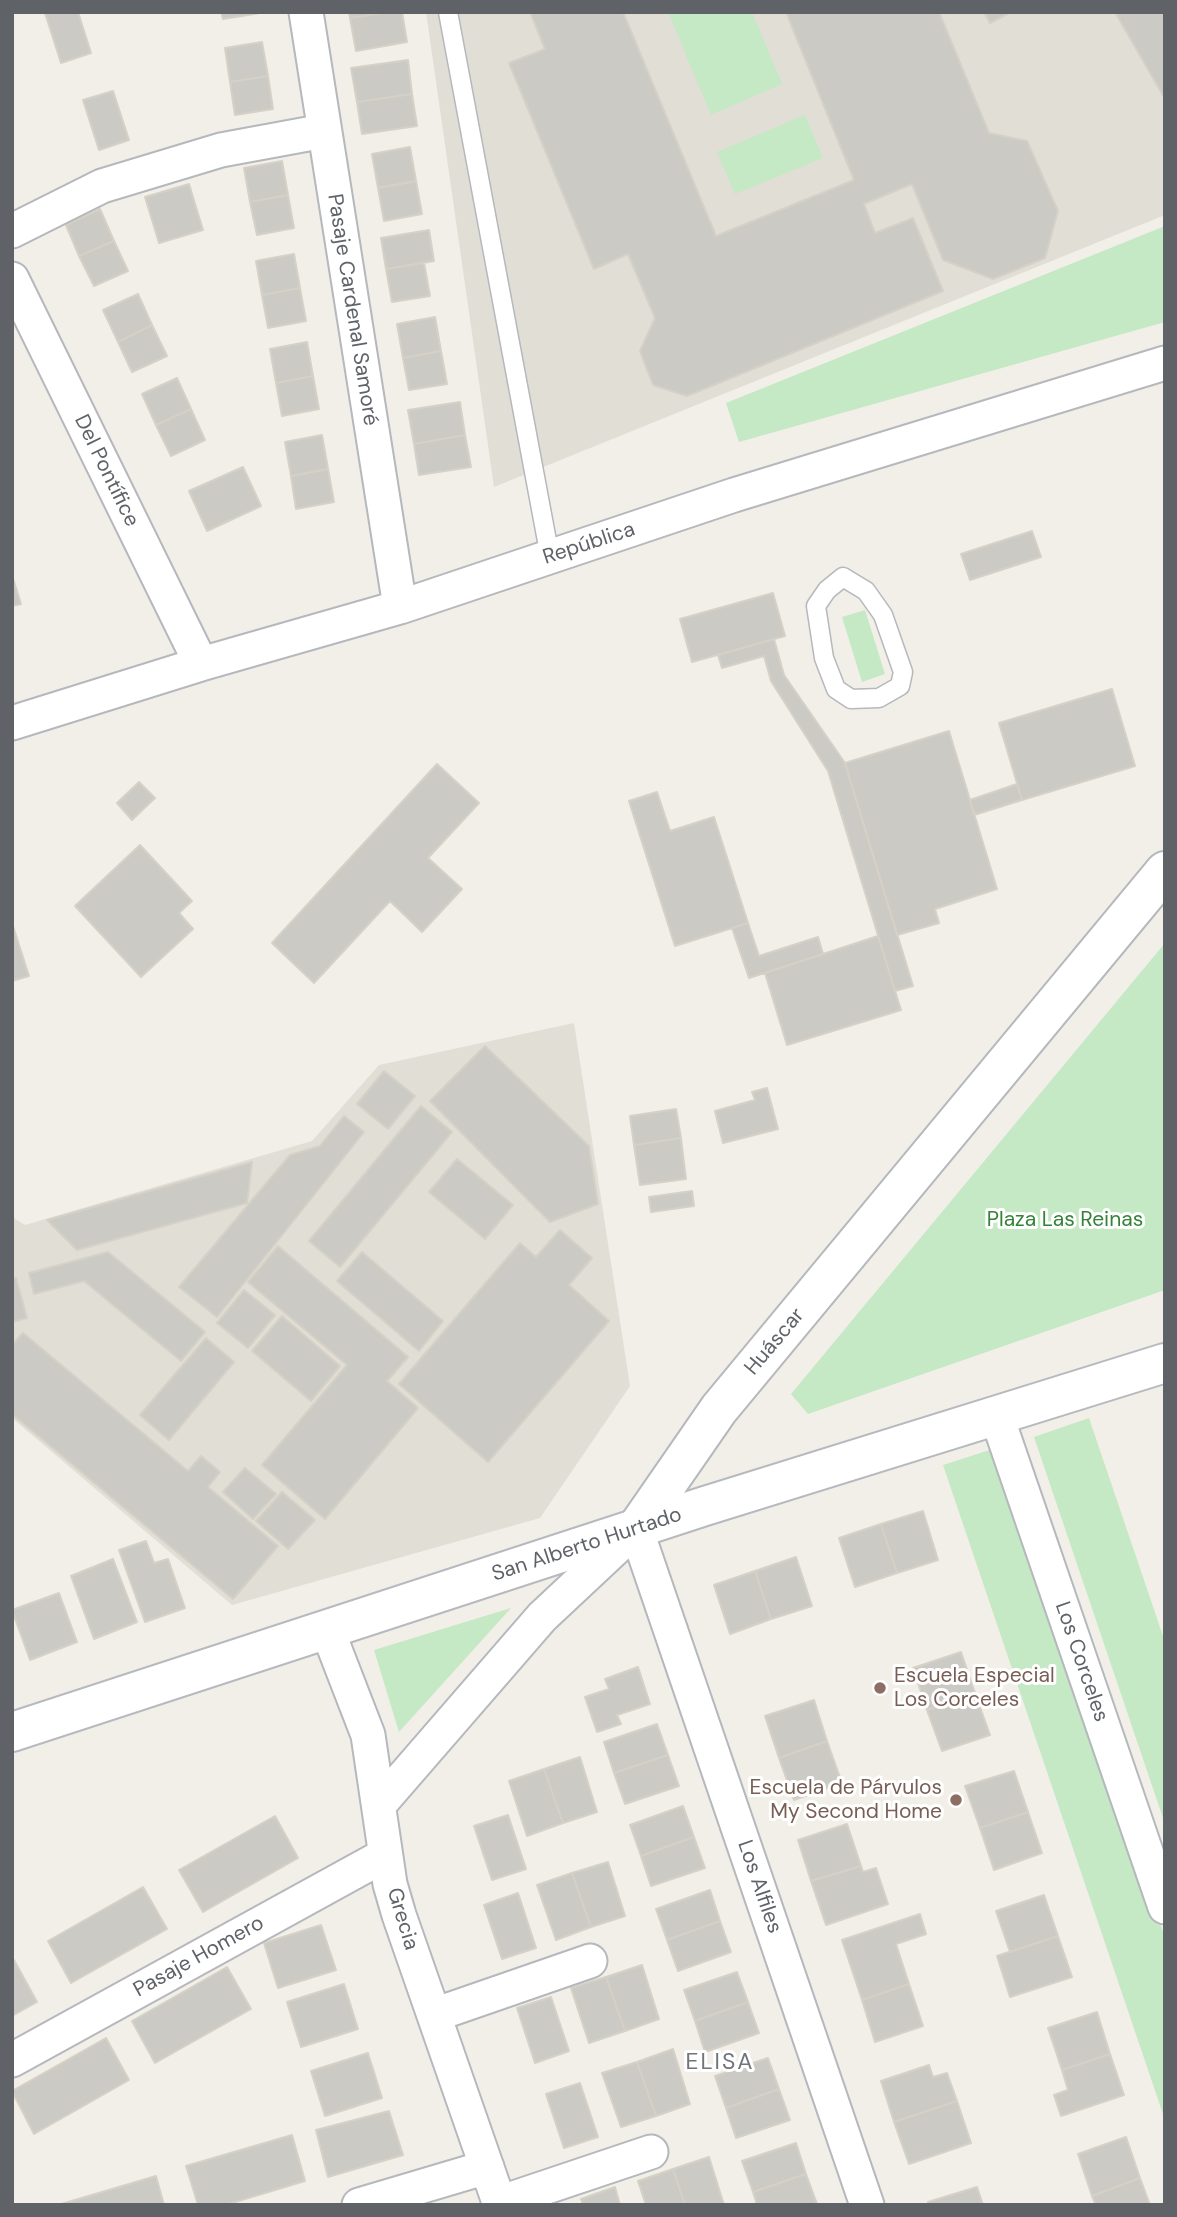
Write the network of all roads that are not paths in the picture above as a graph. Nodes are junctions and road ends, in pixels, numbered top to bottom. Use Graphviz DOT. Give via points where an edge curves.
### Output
graph roads {
  1 [pos="306,12"];
  2 [pos="448,12"];
  3 [pos="324,131"];
  4 [pos="12,231"];
  5 [pos="12,279"];
  6 [pos="1165,363"];
  7 [pos="550,556"];
  8 [pos="843,577"];
  9 [pos="400,607"];
  10 [pos="201,664"];
  11 [pos="12,723"];
  12 [pos="1165,871"];
  13 [pos="1165,1363"];
  14 [pos="997,1417"];
  15 [pos="636,1529"];
  16 [pos="327,1629"];
  17 [pos="12,1732"];
  18 [pos="379,1805"];
  19 [pos="385,1854"];
  20 [pos="1165,1907"];
  21 [pos="590,1961"];
  22 [pos="434,2015"];
  23 [pos="12,2060"];
  24 [pos="651,2152"];
  25 [pos="487,2167"];
  26 [pos="500,2204"];
  27 [pos="359,2205"];
  28 [pos="867,2205"];
  1 -- 3 [label="street, Pasaje Cardenal Samoré"];
  2 -- 7 [label="lane"];
  3 -- 4 [label="street" via="221,150 102,186"];
  3 -- 9 [label="street, Pasaje Cardenal Samoré"];
  5 -- 10 [label="street, Del Pontífice"];
  6 -- 7 [label="street, República"];
  7 -- 9 [label="street, República"];
  8 -- 8 [label="lane" via="816,606 824,658 836,689 851,699 879,698 900,686 903,672 883,615 866,591"];
  9 -- 10 [label="street, República"];
  10 -- 11 [label="street, República"];
  12 -- 15 [label="main road, Huáscar" via="719,1409"];
  13 -- 14 [label="main road, San Alberto Hurtado"];
  14 -- 15 [label="main road, San Alberto Hurtado"];
  14 -- 20 [label="street, Los Corceles"];
  15 -- 16 [label="main road, San Alberto Hurtado"];
  15 -- 18 [label="street, Huáscar" via="542,1617"];
  15 -- 28 [label="street, Los Alfiles"];
  16 -- 17 [label="main road, San Alberto Hurtado"];
  16 -- 18 [label="street, Grecia" via="364,1720"];
  18 -- 19 [label="street, Grecia"];
  19 -- 22 [label="street, Grecia" via="399,1915"];
  19 -- 23 [label="street, Pasaje Homero"];
  21 -- 22 [label="street"];
  22 -- 25 [label="street, Grecia"];
  24 -- 26 [label="street"];
  25 -- 26 [label="street, Grecia"];
  25 -- 27 [label="street"];
}
